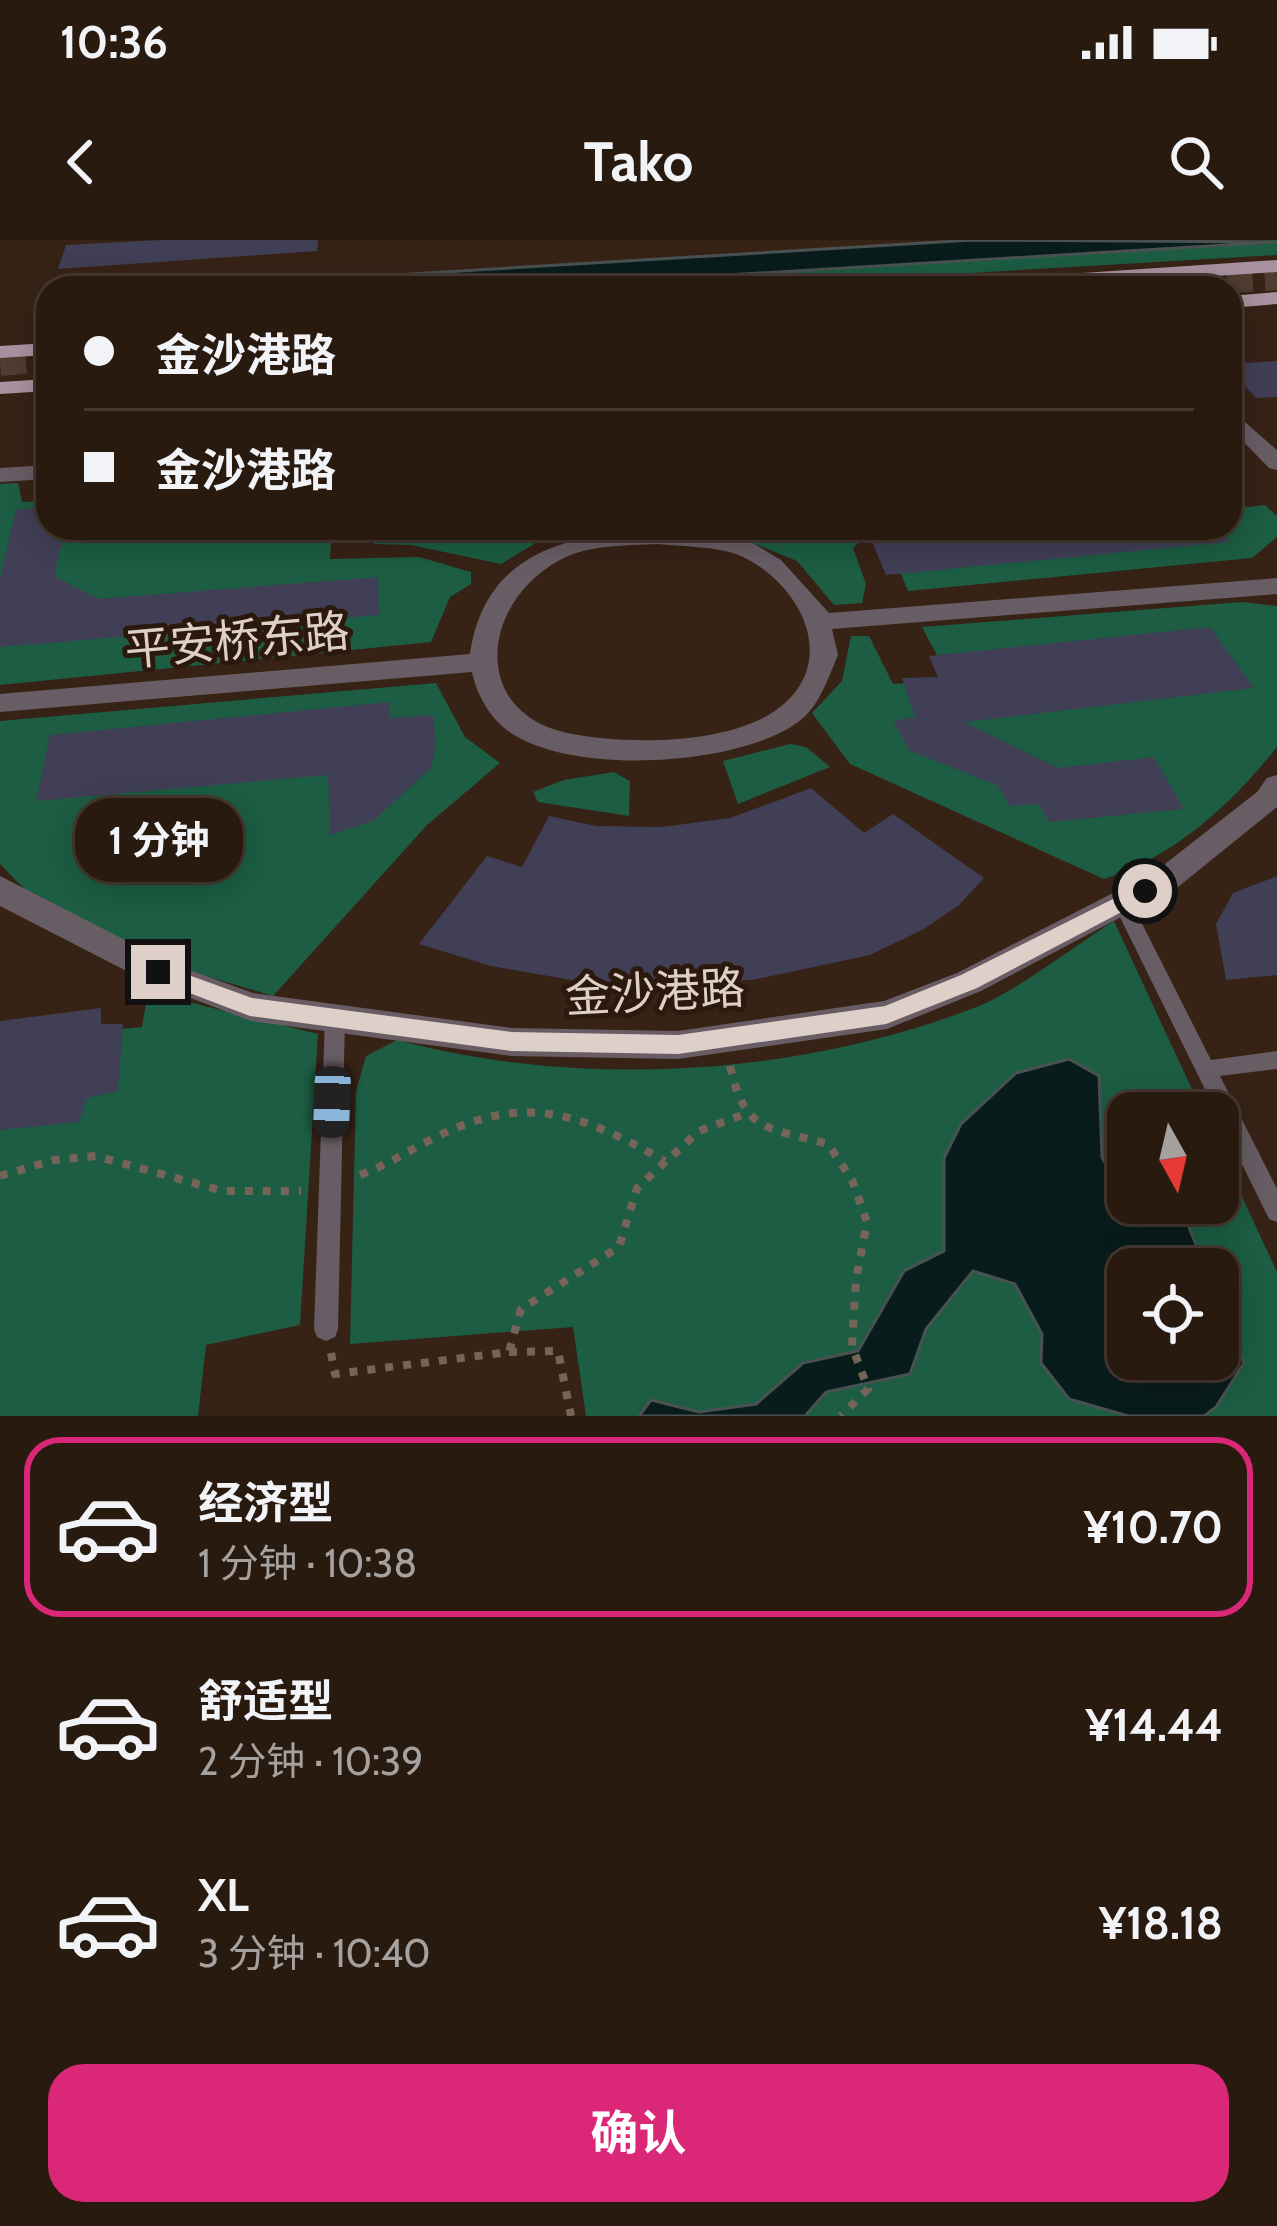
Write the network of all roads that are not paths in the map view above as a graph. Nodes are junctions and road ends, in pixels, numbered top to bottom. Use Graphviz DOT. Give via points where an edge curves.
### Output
graph roads {
  1 [pos="1277,266"];
  2 [pos="1128,276"];
  3 [pos="1277,298"];
  4 [pos="1242,301"];
  5 [pos="36,350"];
  6 [pos="0,352"];
  7 [pos="36,386"];
  8 [pos="0,388"];
  9 [pos="1242,430"];
  10 [pos="1276,469"];
  11 [pos="36,473"];
  12 [pos="0,476"];
  13 [pos="588,540"];
  14 [pos="701,540"];
  15 [pos="1277,586"];
  16 [pos="818,622"];
  17 [pos="482,662"];
  18 [pos="0,703"];
  19 [pos="1277,785"];
  20 [pos="0,888"];
  21 [pos="1122,903"];
  22 [pos="335,1018"];
  23 [pos="1277,1060"];
  24 [pos="1207,1069"];
  25 [pos="1277,1212"];
  26 [pos="326,1329"];
  1 -- 2 [label="main road"];
  3 -- 4 [label="main road"];
  5 -- 6 [label="main road"];
  7 -- 8 [label="main road"];
  9 -- 10 [label="street"];
  11 -- 12 [label="street"];
  13 -- 17 [label="street" via="522,574 502,595"];
  14 -- 16 [label="street" via="744,548 796,587"];
  15 -- 16 [label="street"];
  16 -- 17 [label="street" via="825,655 794,712 704,745 623,751 516,723 495,699"];
  17 -- 18 [label="street, 平安桥东路"];
  19 -- 21 [label="street, 金沙港路" via="1168,879"];
  20 -- 22 [label="street, 金沙港路" via="158,972 250,1007"];
  21 -- 22 [label="street, 金沙港路" via="886,1015 724,1039 511,1042"];
  21 -- 24 [label="lane"];
  22 -- 26 [label="lane"];
  23 -- 24 [label="lane"];
  24 -- 25 [label="lane"];
}
